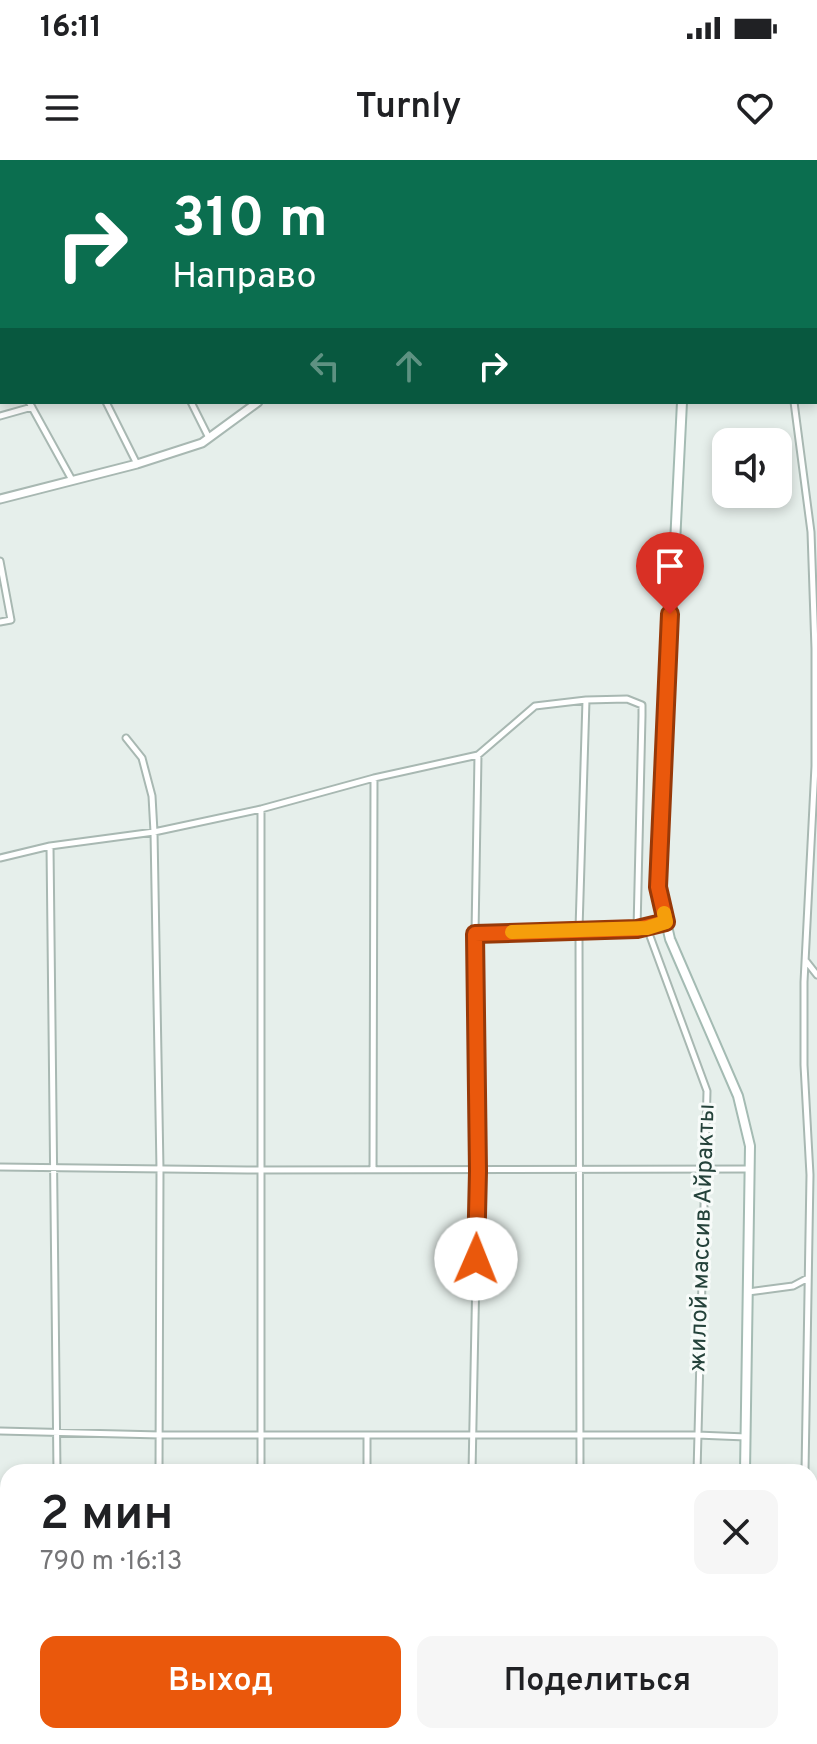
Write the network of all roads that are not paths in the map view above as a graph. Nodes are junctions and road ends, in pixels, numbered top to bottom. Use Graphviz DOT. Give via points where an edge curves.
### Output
graph roads {
  1 [pos="30,404"];
  2 [pos="107,404"];
  3 [pos="192,404"];
  4 [pos="255,404"];
  5 [pos="682,404"];
  6 [pos="794,404"];
  7 [pos="0,416"];
  8 [pos="209,438"];
  9 [pos="137,464"];
  10 [pos="72,480"];
  11 [pos="0,499"];
  12 [pos="0,561"];
  13 [pos="0,622"];
  14 [pos="816,649"];
  15 [pos="586,700"];
  16 [pos="126,738"];
  17 [pos="478,755"];
  18 [pos="816,766"];
  19 [pos="374,778"];
  20 [pos="261,809"];
  21 [pos="154,832"];
  22 [pos="50,846"];
  23 [pos="0,858"];
  24 [pos="810,861"];
  25 [pos="817,871"];
  26 [pos="666,922"];
  27 [pos="647,928"];
  28 [pos="579,929"];
  29 [pos="637,929"];
  30 [pos="475,934"];
  31 [pos="806,960"];
  32 [pos="817,975"];
  33 [pos="54,1166"];
  34 [pos="0,1167"];
  35 [pos="160,1169"];
  36 [pos="705,1169"];
  37 [pos="749,1169"];
  38 [pos="260,1170"];
  39 [pos="373,1170"];
  40 [pos="478,1171"];
  41 [pos="580,1171"];
  42 [pos="810,1175"];
  43 [pos="817,1185"];
  44 [pos="808,1278"];
  45 [pos="747,1292"];
  46 [pos="0,1431"];
  47 [pos="57,1431"];
  48 [pos="160,1435"];
  49 [pos="261,1435"];
  50 [pos="367,1435"];
  51 [pos="472,1435"];
  52 [pos="580,1435"];
  53 [pos="697,1435"];
  54 [pos="746,1437"];
  55 [pos="57,1464"];
  56 [pos="159,1464"];
  57 [pos="261,1464"];
  58 [pos="367,1464"];
  59 [pos="472,1464"];
  60 [pos="580,1464"];
  61 [pos="697,1464"];
  62 [pos="745,1464"];
  63 [pos="805,1464"];
  1 -- 7 [label="street"];
  1 -- 10 [label="street"];
  2 -- 9 [label="street"];
  3 -- 8 [label="street"];
  4 -- 8 [label="street"];
  5 -- 26 [label="main road" via="658,887"];
  6 -- 14 [label="street" via="811,532"];
  8 -- 9 [label="street"];
  9 -- 10 [label="street"];
  10 -- 11 [label="street"];
  12 -- 13 [label="street" via="11,620"];
  14 -- 18 [label="street"];
  15 -- 17 [label="street" via="535,706"];
  15 -- 28 [label="street"];
  15 -- 29 [label="street" via="627,699 642,705"];
  16 -- 21 [label="street" via="142,758"];
  17 -- 19 [label="street"];
  17 -- 30 [label="street"];
  18 -- 24 [label="street"];
  19 -- 20 [label="street"];
  19 -- 39 [label="street"];
  20 -- 21 [label="street"];
  20 -- 38 [label="street"];
  21 -- 22 [label="street"];
  21 -- 35 [label="street"];
  22 -- 23 [label="street"];
  22 -- 33 [label="street"];
  24 -- 25 [label="street"];
  24 -- 31 [label="street"];
  26 -- 27 [label="street"];
  26 -- 37 [label="main road" via="738,1096 750,1146"];
  27 -- 29 [label="street"];
  27 -- 36 [label="street, жилой массив Айракты" via="707,1091"];
  28 -- 29 [label="street"];
  28 -- 30 [label="street"];
  28 -- 41 [label="street"];
  30 -- 40 [label="street"];
  31 -- 32 [label="street"];
  31 -- 42 [label="street"];
  33 -- 34 [label="street"];
  33 -- 35 [label="street"];
  33 -- 47 [label="street"];
  35 -- 38 [label="street"];
  35 -- 48 [label="street"];
  36 -- 37 [label="street"];
  36 -- 41 [label="street"];
  36 -- 53 [label="street, жилой массив Айракты"];
  37 -- 45 [label="main road"];
  38 -- 39 [label="street"];
  38 -- 49 [label="street"];
  39 -- 40 [label="street"];
  40 -- 41 [label="street"];
  40 -- 51 [label="street"];
  41 -- 52 [label="street"];
  42 -- 43 [label="street"];
  42 -- 44 [label="street"];
  44 -- 45 [label="street" via="793,1286"];
  44 -- 63 [label="street"];
  45 -- 54 [label="main road"];
  46 -- 47 [label="street"];
  47 -- 48 [label="street"];
  47 -- 55 [label="street"];
  48 -- 49 [label="street"];
  48 -- 56 [label="street"];
  49 -- 50 [label="street"];
  49 -- 57 [label="street"];
  50 -- 51 [label="street"];
  50 -- 58 [label="street"];
  51 -- 52 [label="street"];
  51 -- 59 [label="street"];
  52 -- 53 [label="street"];
  52 -- 60 [label="street"];
  53 -- 54 [label="street"];
  53 -- 61 [label="street, жилой массив Айракты"];
  54 -- 62 [label="main road"];
}
